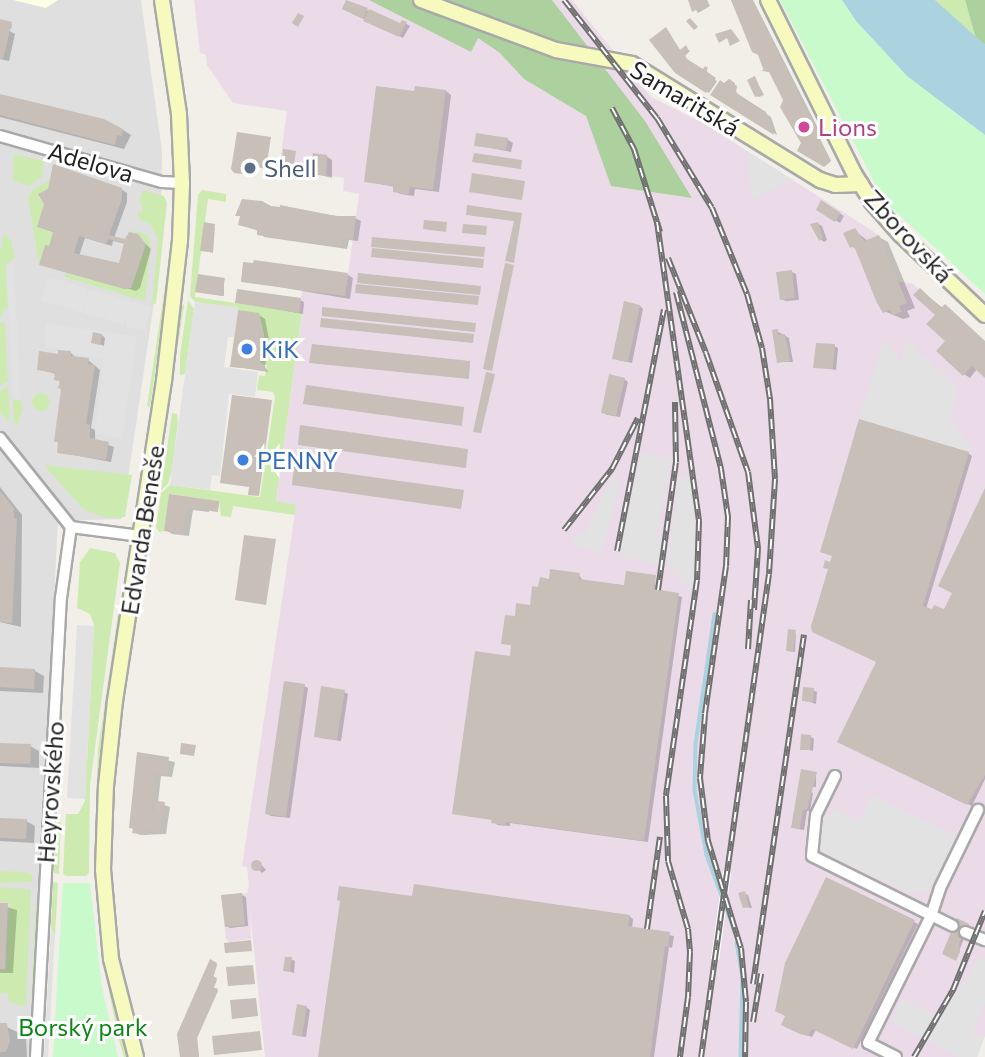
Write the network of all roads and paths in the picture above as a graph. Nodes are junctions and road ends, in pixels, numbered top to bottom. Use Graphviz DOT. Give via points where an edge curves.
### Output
graph roads {
  1 [pos="162,0"];
  2 [pos="421,0"];
  3 [pos="768,0"];
  4 [pos="0,136"];
  5 [pos="182,183"];
  6 [pos="861,184"];
  7 [pos="985,315"];
  8 [pos="0,438"];
  9 [pos="71,527"];
  10 [pos="140,536"];
  11 [pos="835,776"];
  12 [pos="978,810"];
  13 [pos="931,916"];
  14 [pos="953,926"];
  15 [pos="965,932"];
  16 [pos="985,940"];
  17 [pos="36,1057"];
  18 [pos="136,1057"];
  19 [pos="896,1057"];
  1 -- 5 [label="street, Edvarda Beneše" via="179,114"];
  2 -- 6 [label="street, Samaritská" via="566,53 632,64 820,180 835,185"];
  3 -- 6 [label="street, Zborovská"];
  4 -- 5 [label="street, Adelova" via="162,182"];
  5 -- 10 [label="street, Edvarda Beneše" via="164,381"];
  6 -- 7 [label="street, Zborovská" via="901,235"];
  8 -- 9 [label="street"];
  9 -- 10 [label="street"];
  9 -- 17 [label="street, Heyrovského" via="61,598"];
  10 -- 18 [label="street, Edvarda Beneše" via="106,786 103,870 111,959"];
  11 -- 13 [label="street" via="816,815 812,856"];
  12 -- 13 [label="street"];
  13 -- 14 [label="street"];
  13 -- 19 [label="street" via="868,1043"];
  15 -- 16 [label="street"];
}
